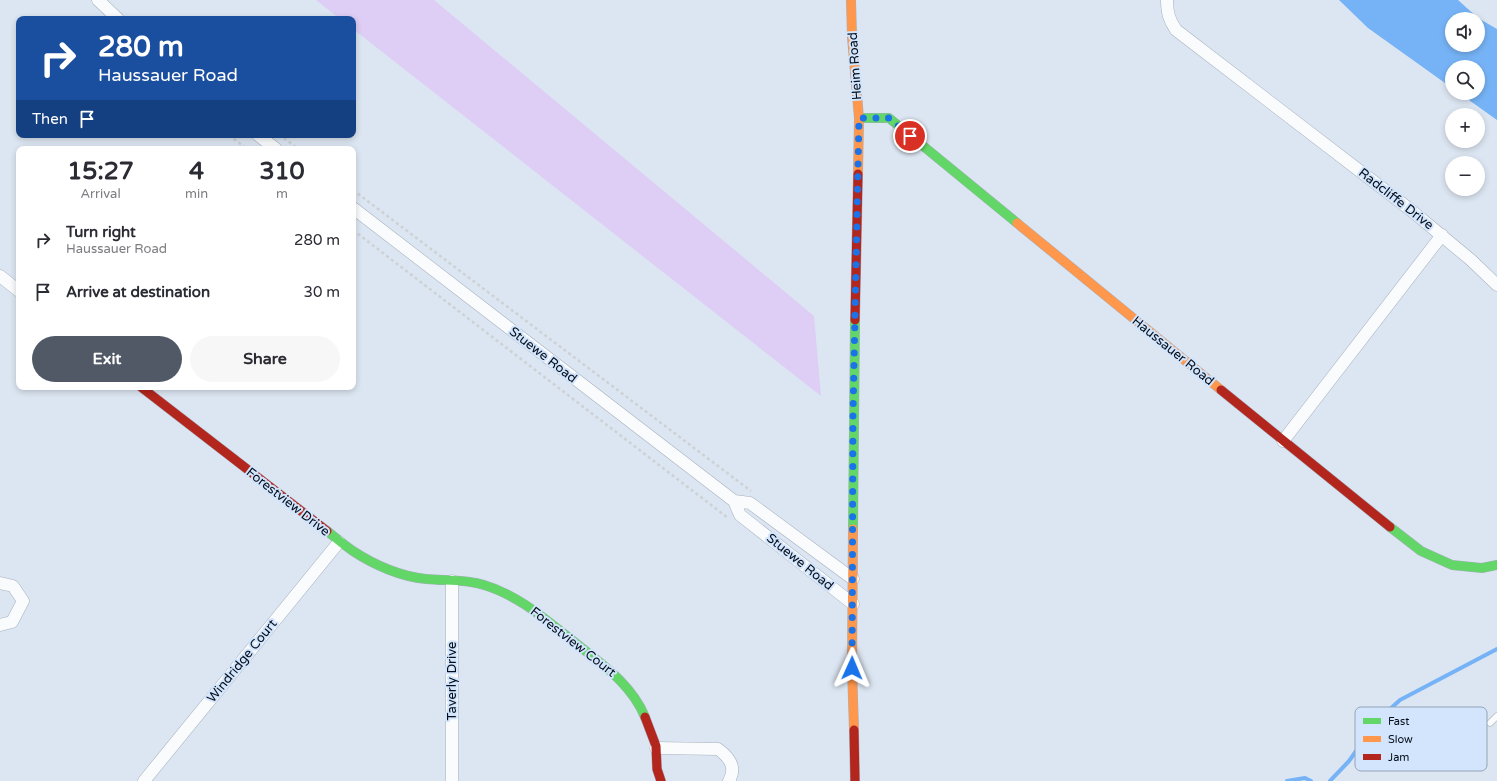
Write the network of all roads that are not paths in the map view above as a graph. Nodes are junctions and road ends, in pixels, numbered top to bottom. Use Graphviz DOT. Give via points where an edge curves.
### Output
graph roads {
  1 [pos="98,0"];
  2 [pos="852,0"];
  3 [pos="1167,0"];
  4 [pos="115,16"];
  5 [pos="859,118"];
  6 [pos="262,138"];
  7 [pos="272,146"];
  8 [pos="356,210"];
  9 [pos="1442,235"];
  10 [pos="0,276"];
  11 [pos="1497,285"];
  12 [pos="16,289"];
  13 [pos="146,390"];
  14 [pos="1283,441"];
  15 [pos="734,501"];
  16 [pos="339,542"];
  17 [pos="1497,565"];
  18 [pos="853,579"];
  19 [pos="452,581"];
  20 [pos="0,583"];
  21 [pos="853,604"];
  22 [pos="0,625"];
  23 [pos="1497,716"];
  24 [pos="1490,723"];
  25 [pos="656,748"];
  26 [pos="144,781"];
  27 [pos="452,781"];
  28 [pos="661,781"];
  29 [pos="728,781"];
  30 [pos="855,781"];
  1 -- 4 [label="street"];
  2 -- 5 [label="street, Heim Road" via="852,37"];
  3 -- 9 [label="street, Radcliffe Drive" via="1164,18 1170,21 1176,30"];
  5 -- 14 [label="street, Haussauer Road" via="889,118"];
  5 -- 18 [label="street, Heim Road" via="853,413"];
  6 -- 7 [label="street"];
  8 -- 15 [label="street, Stuewe Road"];
  9 -- 11 [label="street"];
  9 -- 14 [label="street, Radcliffe Drive"];
  10 -- 12 [label="street"];
  13 -- 16 [label="street, Forestview Drive"];
  14 -- 17 [label="street, Haussauer Road" via="1421,551 1452,565 1482,568"];
  15 -- 18 [label="street, Stuewe Road" via="750,503"];
  15 -- 21 [label="street, Stuewe Road" via="740,515"];
  16 -- 19 [label="street, Forestview Drive" via="375,564 402,574 423,579"];
  16 -- 26 [label="street, Windridge Court"];
  18 -- 21 [label="street, Heim Road"];
  19 -- 25 [label="street, Forestview Court" via="483,584 510,595 605,666 624,684 641,708"];
  19 -- 27 [label="street, Taverly Drive"];
  20 -- 22 [label="street" via="14,586 23,601 12,622"];
  21 -- 30 [label="street, Heim Road" via="852,721"];
  23 -- 24 [label="lane"];
  25 -- 28 [label="street, Forestview Court" via="657,774"];
  25 -- 29 [label="street" via="718,749 730,761 732,775"];
}
